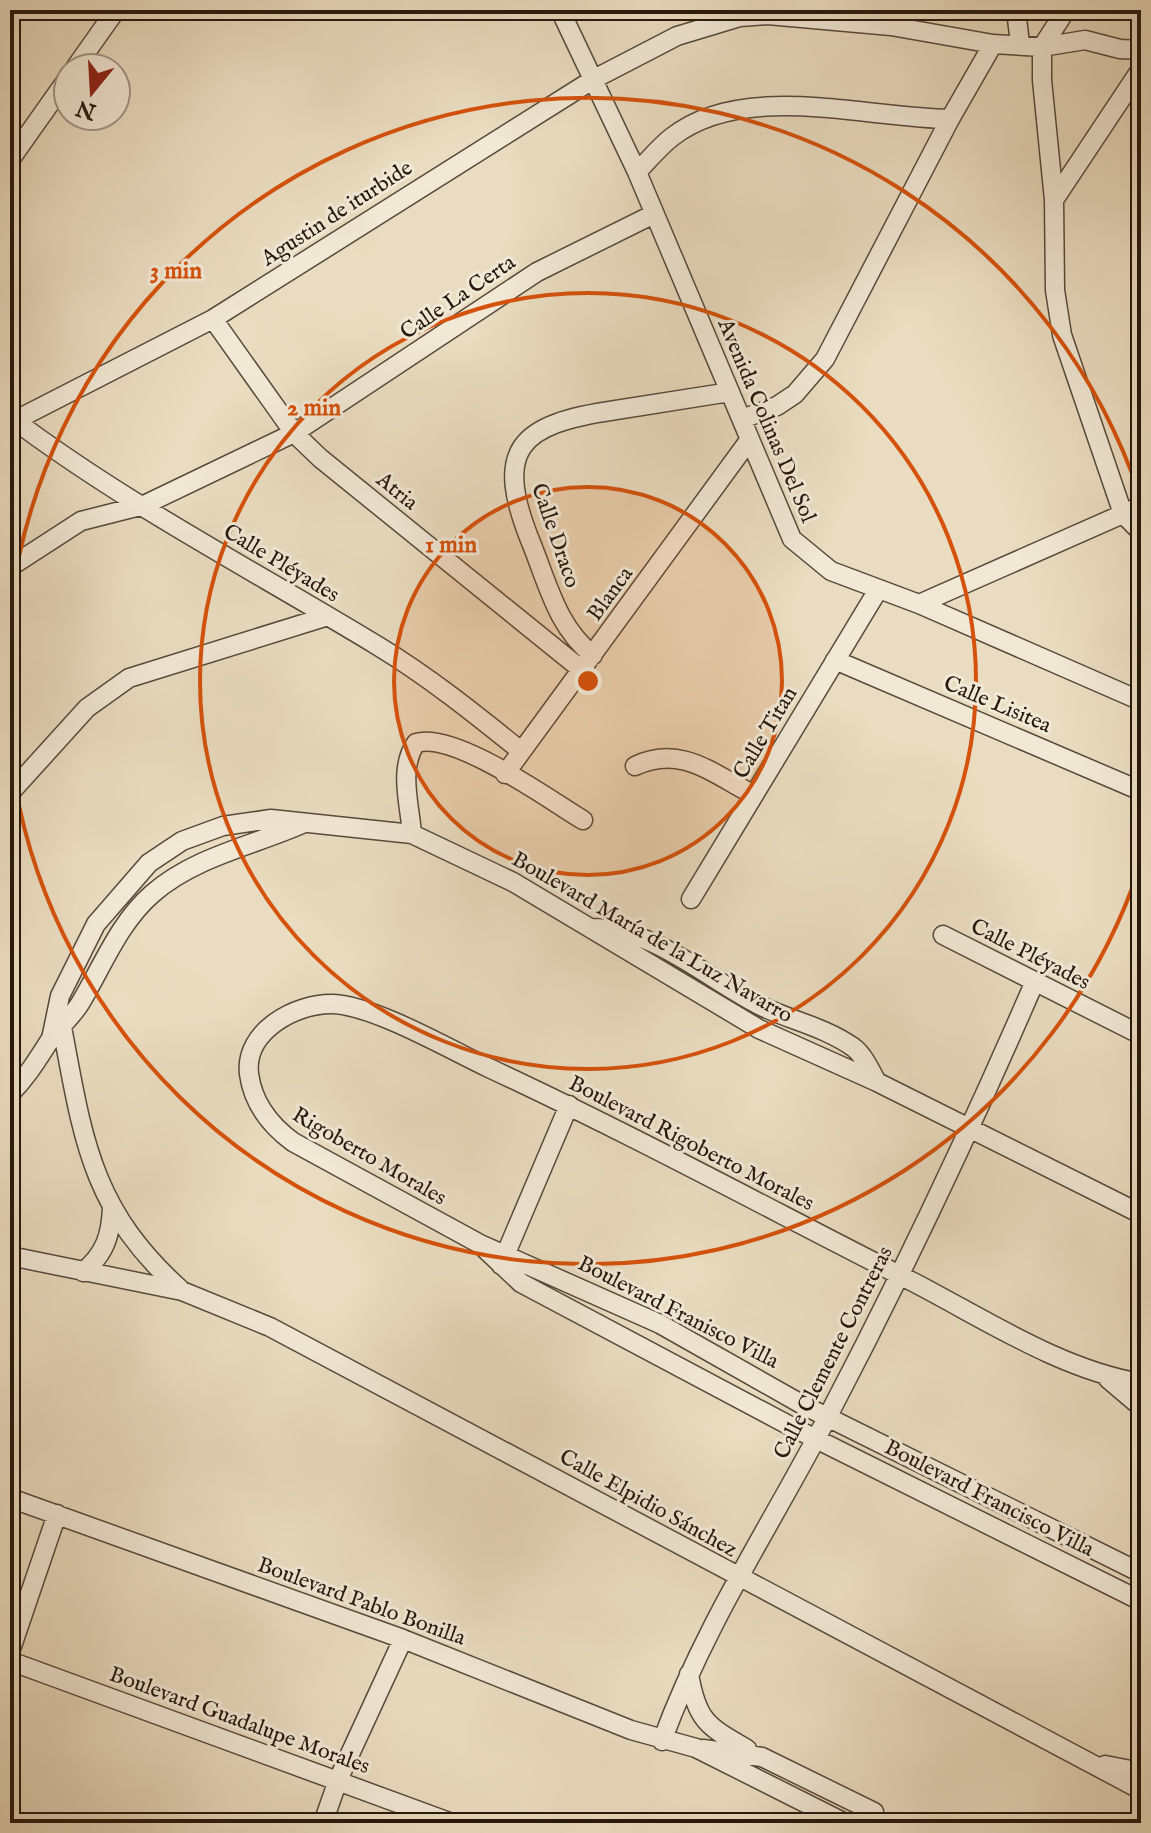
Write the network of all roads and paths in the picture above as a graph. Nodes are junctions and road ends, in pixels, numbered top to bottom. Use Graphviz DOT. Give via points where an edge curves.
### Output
graph roads {
  1 [pos="116,10"];
  2 [pos="560,10"];
  3 [pos="1016,10"];
  4 [pos="1066,10"];
  5 [pos="891,18"];
  6 [pos="993,44"];
  7 [pos="1020,44"];
  8 [pos="1042,47"];
  9 [pos="1141,50"];
  10 [pos="86,52"];
  11 [pos="1141,69"];
  12 [pos="594,79"];
  13 [pos="52,101"];
  14 [pos="943,119"];
  15 [pos="10,160"];
  16 [pos="637,172"];
  17 [pos="1054,200"];
  18 [pos="654,214"];
  19 [pos="213,319"];
  20 [pos="730,392"];
  21 [pos="742,419"];
  22 [pos="11,420"];
  23 [pos="294,433"];
  24 [pos="750,439"];
  25 [pos="144,505"];
  26 [pos="1141,506"];
  27 [pos="1123,514"];
  28 [pos="1141,532"];
  29 [pos="10,567"];
  30 [pos="878,590"];
  31 [pos="919,604"];
  32 [pos="325,617"];
  33 [pos="835,660"];
  34 [pos="588,662"];
  35 [pos="1141,701"];
  36 [pos="521,751"];
  37 [pos="635,766"];
  38 [pos="505,774"];
  39 [pos="1141,791"];
  40 [pos="10,793"];
  41 [pos="754,795"];
  42 [pos="583,820"];
  43 [pos="302,824"];
  44 [pos="412,834"];
  45 [pos="691,899"];
  46 [pos="588,928"];
  47 [pos="943,935"];
  48 [pos="1035,981"];
  49 [pos="56,1029"];
  50 [pos="1141,1035"];
  51 [pos="255,1044"];
  52 [pos="877,1082"];
  53 [pos="10,1094"];
  54 [pos="569,1105"];
  55 [pos="970,1130"];
  56 [pos="112,1207"];
  57 [pos="1141,1214"];
  58 [pos="10,1256"];
  59 [pos="504,1259"];
  60 [pos="83,1272"];
  61 [pos="899,1275"];
  62 [pos="182,1291"];
  63 [pos="1106,1377"];
  64 [pos="1141,1383"];
  65 [pos="1141,1407"];
  66 [pos="828,1417"];
  67 [pos="816,1439"];
  68 [pos="917,1460"];
  69 [pos="908,1482"];
  70 [pos="10,1498"];
  71 [pos="57,1514"];
  72 [pos="1141,1573"];
  73 [pos="738,1579"];
  74 [pos="1141,1601"];
  75 [pos="403,1639"];
  76 [pos="10,1652"];
  77 [pos="10,1661"];
  78 [pos="688,1671"];
  79 [pos="662,1741"];
  80 [pos="696,1748"];
  81 [pos="762,1757"];
  82 [pos="1089,1763"];
  83 [pos="1141,1772"];
  84 [pos="338,1780"];
  85 [pos="1141,1790"];
  86 [pos="874,1812"];
  87 [pos="323,1823"];
  88 [pos="452,1823"];
  89 [pos="845,1823"];
  1 -- 10 [label="street"];
  2 -- 12 [label="street, Avenida Colinas Del Sol"];
  3 -- 7 [label="street"];
  4 -- 8 [label="street"];
  5 -- 6 [label="street, Agustin de iturbide"];
  5 -- 12 [label="street, Agustin de iturbide" via="740,17 677,36"];
  6 -- 7 [label="street, Agustin de iturbide"];
  6 -- 14 [label="street"];
  7 -- 8 [label="street, Agustin de iturbide"];
  8 -- 9 [label="street, Agustin de iturbide" via="1085,40"];
  8 -- 17 [label="street"];
  11 -- 17 [label="street"];
  12 -- 16 [label="street, Avenida Colinas Del Sol"];
  12 -- 19 [label="street, Agustin de iturbide"];
  13 -- 15 [label="street"];
  14 -- 16 [label="street" via="768,104 739,108 673,136"];
  14 -- 21 [label="street" via="825,359 795,394"];
  16 -- 18 [label="street, Avenida Colinas Del Sol"];
  17 -- 27 [label="street" via="1055,290 1062,335"];
  18 -- 20 [label="street, Avenida Colinas Del Sol"];
  18 -- 23 [label="street, Calle La Certa" via="537,272"];
  19 -- 22 [label="street, Agustin de iturbide"];
  19 -- 23 [label="street, Atria"];
  20 -- 21 [label="street, Avenida Colinas Del Sol"];
  20 -- 34 [label="street, Calle Draco" via="568,417 527,437 517,459 513,495 567,631"];
  21 -- 24 [label="street, Avenida Colinas Del Sol"];
  22 -- 25 [label="street, Calle Pléyades"];
  23 -- 25 [label="street"];
  23 -- 34 [label="street, Atria"];
  24 -- 30 [label="street, Avenida Colinas Del Sol" via="792,539 831,571"];
  24 -- 34 [label="street, Blanca"];
  25 -- 29 [label="street" via="81,521"];
  25 -- 32 [label="street, Calle Pléyades"];
  26 -- 27 [label="street"];
  27 -- 28 [label="street"];
  27 -- 31 [label="street"];
  30 -- 31 [label="street, Avenida Colinas Del Sol"];
  30 -- 33 [label="street, Calle Titan"];
  31 -- 35 [label="street, Avenida Colinas Del Sol"];
  32 -- 36 [label="street, Calle Pléyades" via="441,688"];
  32 -- 40 [label="street" via="129,678 87,708"];
  33 -- 39 [label="street, Calle Lisitea"];
  33 -- 41 [label="street, Calle Titan"];
  34 -- 36 [label="street, Blanca"];
  36 -- 38 [label="street, Blanca"];
  37 -- 41 [label="street" via="668,755"];
  38 -- 42 [label="street"];
  38 -- 44 [label="street" via="440,742 416,743 406,781"];
  41 -- 45 [label="street, Calle Titan"];
  43 -- 44 [label="street, Boulevard María de la Luz Navarro"];
  43 -- 49 [label="street, Boulevard María de la Luz Navarro" via="210,859 150,895 109,950 80,1005"];
  43 -- 49 [label="street, Boulevard María de la Luz Navarro" via="271,819 223,826 182,841 149,863 96,924 60,996"];
  44 -- 46 [label="street, Boulevard María de la Luz Navarro" via="513,882"];
  46 -- 52 [label="street, Boulevard María de la Luz Navarro" via="759,1029"];
  46 -- 52 [label="street" via="641,937 765,1008 815,1025 856,1049"];
  47 -- 48 [label="street, Calle Pléyades"];
  48 -- 50 [label="street, Calle Pléyades"];
  48 -- 55 [label="street, Calle Clemente Contreras"];
  49 -- 53 [label="street, Boulevard María de la Luz Navarro" via="29,1075"];
  49 -- 56 [label="street" via="80,1129"];
  51 -- 54 [label="street, Boulevard Rigoberto Morales" via="283,1017 333,1004 392,1022"];
  51 -- 59 [label="street, Rigoberto Morales" via="249,1071 270,1125"];
  52 -- 55 [label="street, Boulevard María de la Luz Navarro"];
  54 -- 59 [label="street"];
  54 -- 61 [label="street, Boulevard Rigoberto Morales"];
  55 -- 57 [label="street, Boulevard María de la Luz Navarro"];
  55 -- 61 [label="street, Calle Clemente Contreras"];
  56 -- 60 [label="street" via="105,1247"];
  56 -- 62 [label="street" via="154,1266"];
  58 -- 60 [label="street"];
  59 -- 66 [label="street, Boulevard Franisco Villa" via="660,1324"];
  59 -- 67 [label="street, Boulevard Francisco Villa" via="521,1283"];
  60 -- 62 [label="street"];
  61 -- 63 [label="street, Boulevard Rigoberto Morales"];
  61 -- 66 [label="street, Calle Clemente Contreras"];
  62 -- 73 [label="street, Calle Elpidio Sánchez" via="270,1327 391,1388"];
  63 -- 64 [label="street, Boulevard Rigoberto Morales"];
  63 -- 65 [label="street, Boulevard Rigoberto Morales"];
  66 -- 67 [label="street, Calle Clemente Contreras"];
  66 -- 68 [label="street, Boulevard Francisco Villa"];
  67 -- 69 [label="street, Boulevard Francisco Villa"];
  67 -- 73 [label="street, Calle Clemente Contreras"];
  68 -- 69 [label="street"];
  68 -- 72 [label="street, Boulevard Francisco Villa"];
  69 -- 74 [label="street, Boulevard Francisco Villa"];
  70 -- 71 [label="street, Boulevard Pablo Bonilla"];
  71 -- 75 [label="street, Boulevard Pablo Bonilla"];
  71 -- 76 [label="street"];
  73 -- 78 [label="street, Calle Clemente Contreras"];
  73 -- 82 [label="street, Calle Elpidio Sánchez"];
  75 -- 79 [label="street, Boulevard Pablo Bonilla"];
  75 -- 84 [label="street"];
  77 -- 84 [label="street, Boulevard Guadalupe Morales"];
  78 -- 79 [label="street, Calle Clemente Contreras"];
  78 -- 81 [label="street" via="702,1719"];
  79 -- 80 [label="street, Boulevard Pablo Bonilla"];
  80 -- 81 [label="street, Boulevard Pablo Bonilla"];
  80 -- 89 [label="street, Boulevard Pablo Bonilla"];
  81 -- 86 [label="street, Boulevard Pablo Bonilla"];
  82 -- 83 [label="street, Calle Elpidio Sánchez"];
  82 -- 85 [label="street, Calle Elpidio Sánchez"];
  84 -- 87 [label="street"];
  84 -- 88 [label="street, Boulevard Guadalupe Morales"];
}
